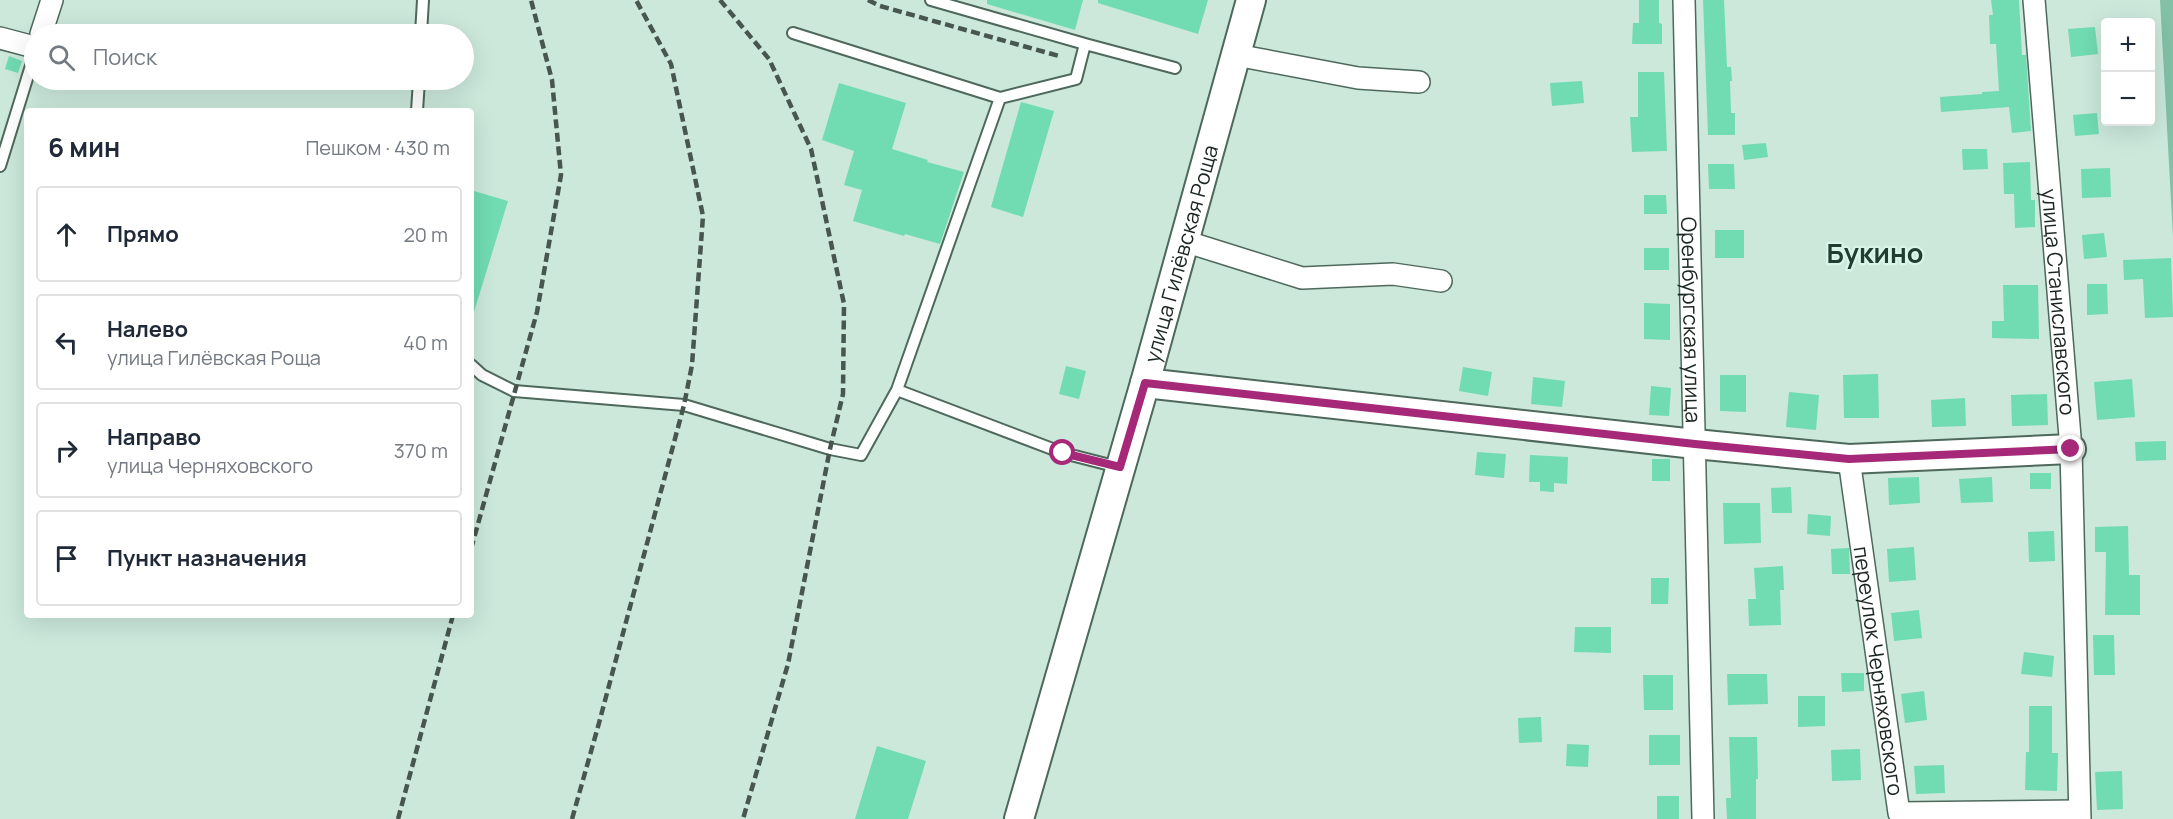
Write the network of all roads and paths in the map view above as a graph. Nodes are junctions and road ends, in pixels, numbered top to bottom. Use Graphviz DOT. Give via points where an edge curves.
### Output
graph roads {
  1 [pos="52,0"];
  2 [pos="423,0"];
  3 [pos="931,0"];
  4 [pos="1251,0"];
  5 [pos="1684,0"];
  6 [pos="2034,0"];
  7 [pos="44,24"];
  8 [pos="422,24"];
  9 [pos="793,33"];
  10 [pos="0,38"];
  11 [pos="24,44"];
  12 [pos="1085,44"];
  13 [pos="1236,55"];
  14 [pos="1174,68"];
  15 [pos="1419,82"];
  16 [pos="24,88"];
  17 [pos="418,90"];
  18 [pos="1000,98"];
  19 [pos="417,108"];
  20 [pos="0,166"];
  21 [pos="1184,241"];
  22 [pos="1441,281"];
  23 [pos="474,368"];
  24 [pos="1145,383"];
  25 [pos="897,390"];
  26 [pos="1695,444"];
  27 [pos="2071,449"];
  28 [pos="1849,459"];
  29 [pos="1120,467"];
  30 [pos="2079,815"];
  31 [pos="1896,816"];
  32 [pos="1018,819"];
  33 [pos="1703,819"];
  1 -- 7 [label="street"];
  2 -- 8 [label="lane"];
  3 -- 12 [label="lane"];
  4 -- 13 [label="street, улица Гилёвская Роща"];
  5 -- 26 [label="street, Оренбургская улица"];
  6 -- 27 [label="street, улица Станиславского"];
  9 -- 18 [label="lane"];
  10 -- 11 [label="street"];
  12 -- 14 [label="lane"];
  12 -- 18 [label="lane" via="1076,79"];
  13 -- 15 [label="street" via="1358,78"];
  13 -- 21 [label="street, улица Гилёвская Роща"];
  16 -- 20 [label="lane"];
  17 -- 19 [label="lane"];
  18 -- 25 [label="lane"];
  21 -- 22 [label="street" via="1302,278 1393,274"];
  21 -- 24 [label="street, улица Гилёвская Роща"];
  23 -- 25 [label="lane" via="514,391 684,405 861,455"];
  24 -- 26 [label="street"];
  24 -- 29 [label="street, улица Гилёвская Роща"];
  25 -- 29 [label="lane" via="1063,453"];
  26 -- 28 [label="street"];
  26 -- 33 [label="street, Оренбургская улица"];
  27 -- 28 [label="street"];
  27 -- 30 [label="street, улица Станиславского"];
  28 -- 31 [label="street, переулок Черняховского"];
  29 -- 32 [label="street, улица Гилёвская Роща"];
  30 -- 31 [label="street, переулок Черняховского"];
}
